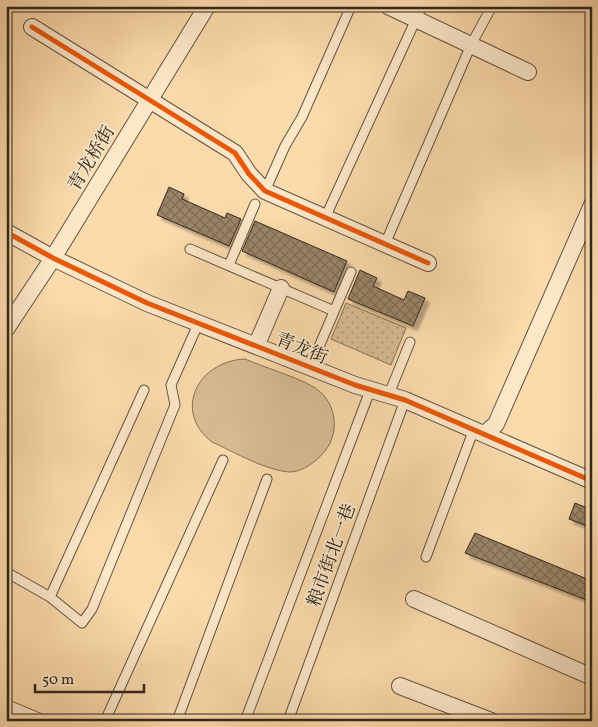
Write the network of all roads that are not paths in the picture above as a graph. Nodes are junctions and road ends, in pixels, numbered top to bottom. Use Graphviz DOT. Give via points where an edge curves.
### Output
graph roads {
  1 [pos="207,6"];
  2 [pos="351,6"];
  3 [pos="388,6"];
  4 [pos="492,6"];
  5 [pos="420,13"];
  6 [pos="32,27"];
  7 [pos="471,45"];
  8 [pos="528,72"];
  9 [pos="149,100"];
  10 [pos="260,197"];
  11 [pos="592,205"];
  12 [pos="325,218"];
  13 [pos="6,232"];
  14 [pos="385,244"];
  15 [pos="190,249"];
  16 [pos="53,258"];
  17 [pos="428,263"];
  18 [pos="229,266"];
  19 [pos="350,272"];
  20 [pos="280,288"];
  21 [pos="334,311"];
  22 [pos="199,322"];
  23 [pos="6,329"];
  24 [pos="410,342"];
  25 [pos="257,344"];
  26 [pos="318,349"];
  27 [pos="371,388"];
  28 [pos="144,390"];
  29 [pos="390,394"];
  30 [pos="405,400"];
  31 [pos="479,432"];
  32 [pos="223,460"];
  33 [pos="267,479"];
  34 [pos="592,481"];
  35 [pos="426,557"];
  36 [pos="6,572"];
  37 [pos="50,597"];
  38 [pos="414,599"];
  39 [pos="592,677"];
  40 [pos="400,686"];
  41 [pos="6,708"];
  42 [pos="38,721"];
  43 [pos="105,721"];
  44 [pos="177,721"];
  45 [pos="246,721"];
  46 [pos="288,721"];
  47 [pos="491,721"];
  1 -- 9 [label="street, 青龙桥街"];
  2 -- 10 [label="lane" via="302,117"];
  3 -- 5 [label="street"];
  4 -- 7 [label="lane"];
  5 -- 7 [label="street"];
  5 -- 12 [label="lane"];
  6 -- 9 [label="street"];
  7 -- 8 [label="street"];
  7 -- 14 [label="lane"];
  9 -- 10 [label="street" via="235,154"];
  9 -- 16 [label="street, 青龙桥街"];
  10 -- 12 [label="street"];
  10 -- 18 [label="lane"];
  11 -- 31 [label="street" via="496,424"];
  12 -- 14 [label="street"];
  13 -- 16 [label="street, 青龙街"];
  14 -- 17 [label="street"];
  15 -- 18 [label="lane"];
  16 -- 22 [label="street, 青龙街" via="147,303"];
  16 -- 23 [label="street, 青龙桥街"];
  18 -- 20 [label="lane"];
  19 -- 21 [label="lane"];
  20 -- 21 [label="lane"];
  20 -- 25 [label="street"];
  21 -- 26 [label="lane"];
  22 -- 25 [label="street, 青龙街"];
  22 -- 37 [label="lane" via="171,386 175,405 92,609 82,622"];
  24 -- 29 [label="lane"];
  25 -- 27 [label="street, 青龙街" via="355,385"];
  27 -- 29 [label="street, 青龙街"];
  27 -- 45 [label="lane"];
  28 -- 37 [label="lane"];
  29 -- 30 [label="street, 青龙街"];
  30 -- 31 [label="street, 青龙街"];
  30 -- 46 [label="lane, 粮市街北一巷"];
  31 -- 34 [label="street, 青龙街"];
  31 -- 35 [label="lane"];
  32 -- 43 [label="lane"];
  33 -- 44 [label="lane"];
  36 -- 37 [label="lane"];
  38 -- 39 [label="street"];
  40 -- 47 [label="street"];
  41 -- 42 [label="street"];
}
